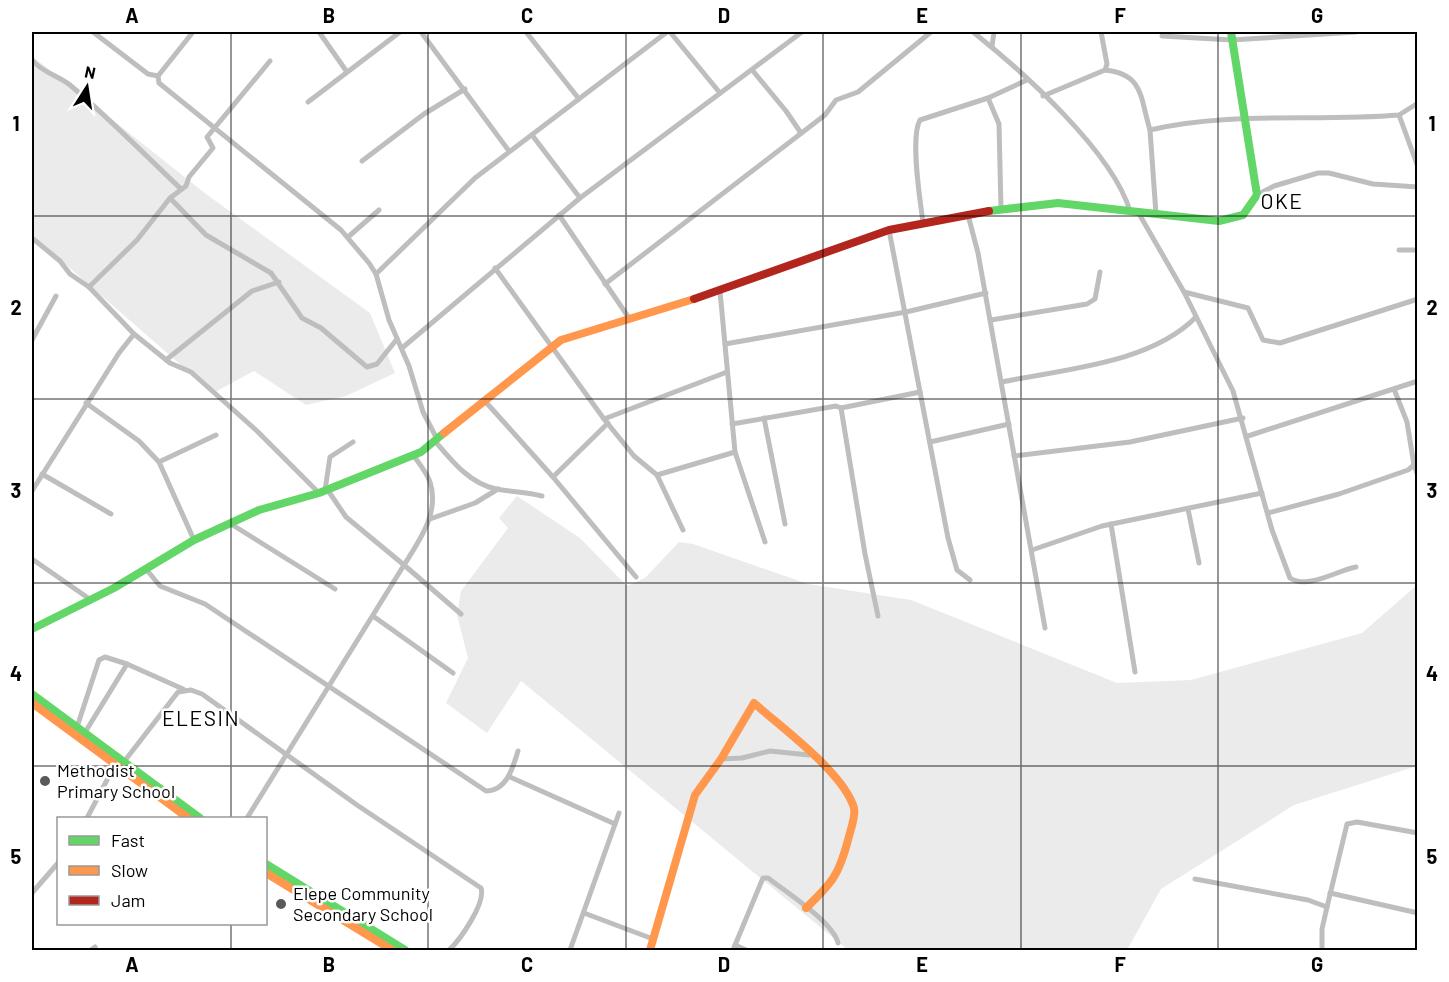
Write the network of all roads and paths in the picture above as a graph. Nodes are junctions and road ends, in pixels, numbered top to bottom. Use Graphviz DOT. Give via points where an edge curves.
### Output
graph roads {
  1 [pos="93,32"];
  2 [pos="193,32"];
  3 [pos="319,32"];
  4 [pos="400,32"];
  5 [pos="421,32"];
  6 [pos="527,32"];
  7 [pos="669,32"];
  8 [pos="802,32"];
  9 [pos="931,32"];
  10 [pos="973,32"];
  11 [pos="994,32"];
  12 [pos="1101,32"];
  13 [pos="1356,32"];
  14 [pos="1162,36"];
  15 [pos="1231,36"];
  16 [pos="992,46"];
  17 [pos="32,60"];
  18 [pos="270,61"];
  19 [pos="1105,69"];
  20 [pos="753,71"];
  21 [pos="347,72"];
  22 [pos="158,76"];
  23 [pos="1027,80"];
  24 [pos="465,89"];
  25 [pos="720,93"];
  26 [pos="1043,96"];
  27 [pos="988,98"];
  28 [pos="579,99"];
  29 [pos="308,102"];
  30 [pos="1418,103"];
  31 [pos="1398,115"];
  32 [pos="1244,121"];
  33 [pos="214,126"];
  34 [pos="1150,130"];
  35 [pos="801,133"];
  36 [pos="532,135"];
  37 [pos="508,151"];
  38 [pos="362,161"];
  39 [pos="1418,166"];
  40 [pos="1418,187"];
  41 [pos="181,189"];
  42 [pos="1257,195"];
  43 [pos="170,198"];
  44 [pos="580,198"];
  45 [pos="1001,209"];
  46 [pos="379,210"];
  47 [pos="1134,212"];
  48 [pos="1156,214"];
  49 [pos="559,215"];
  50 [pos="968,215"];
  51 [pos="923,222"];
  52 [pos="889,230"];
  53 [pos="348,237"];
  54 [pos="32,238"];
  55 [pos="1399,250"];
  56 [pos="1418,250"];
  57 [pos="495,268"];
  58 [pos="1100,272"];
  59 [pos="376,274"];
  60 [pos="279,282"];
  61 [pos="605,284"];
  62 [pos="88,286"];
  63 [pos="720,291"];
  64 [pos="1184,292"];
  65 [pos="986,293"];
  66 [pos="56,297"];
  67 [pos="1418,299"];
  68 [pos="906,312"];
  69 [pos="629,318"];
  70 [pos="1196,318"];
  71 [pos="991,320"];
  72 [pos="134,334"];
  73 [pos="397,339"];
  74 [pos="32,340"];
  75 [pos="725,344"];
  76 [pos="552,345"];
  77 [pos="402,348"];
  78 [pos="166,360"];
  79 [pos="727,372"];
  80 [pos="1418,381"];
  81 [pos="1002,382"];
  82 [pos="1394,389"];
  83 [pos="920,393"];
  84 [pos="484,400"];
  85 [pos="86,404"];
  86 [pos="841,408"];
  87 [pos="764,418"];
  88 [pos="1243,418"];
  89 [pos="606,421"];
  90 [pos="732,424"];
  91 [pos="1009,424"];
  92 [pos="216,435"];
  93 [pos="1248,436"];
  94 [pos="436,440"];
  95 [pos="353,442"];
  96 [pos="930,442"];
  97 [pos="735,452"];
  98 [pos="413,455"];
  99 [pos="1014,456"];
  100 [pos="159,462"];
  101 [pos="1414,465"];
  102 [pos="42,474"];
  103 [pos="657,475"];
  104 [pos="1418,476"];
  105 [pos="553,477"];
  106 [pos="498,489"];
  107 [pos="32,490"];
  108 [pos="324,491"];
  109 [pos="1262,493"];
  110 [pos="542,496"];
  111 [pos="1188,509"];
  112 [pos="1268,513"];
  113 [pos="111,514"];
  114 [pos="430,519"];
  115 [pos="231,524"];
  116 [pos="785,524"];
  117 [pos="1111,524"];
  118 [pos="683,530"];
  119 [pos="194,540"];
  120 [pos="765,542"];
  121 [pos="1032,550"];
  122 [pos="32,559"];
  123 [pos="1198,563"];
  124 [pos="404,565"];
  125 [pos="1356,567"];
  126 [pos="146,569"];
  127 [pos="636,577"];
  128 [pos="970,580"];
  129 [pos="335,589"];
  130 [pos="91,600"];
  131 [pos="461,614"];
  132 [pos="373,616"];
  133 [pos="878,616"];
  134 [pos="1045,628"];
  135 [pos="32,629"];
  136 [pos="128,664"];
  137 [pos="1135,672"];
  138 [pos="453,673"];
  139 [pos="329,684"];
  140 [pos="183,689"];
  141 [pos="32,694"];
  142 [pos="32,703"];
  143 [pos="77,727"];
  144 [pos="84,734"];
  145 [pos="518,751"];
  146 [pos="287,754"];
  147 [pos="809,755"];
  148 [pos="721,759"];
  149 [pos="121,766"];
  150 [pos="510,777"];
  151 [pos="619,813"];
  152 [pos="88,817"];
  153 [pos="185,817"];
  154 [pos="197,817"];
  155 [pos="248,817"];
  156 [pos="615,824"];
  157 [pos="1418,833"];
  158 [pos="57,864"];
  159 [pos="271,874"];
  160 [pos="1195,879"];
  161 [pos="32,893"];
  162 [pos="1330,893"];
  163 [pos="1327,907"];
  164 [pos="806,908"];
  165 [pos="584,913"];
  166 [pos="1418,913"];
  167 [pos="653,939"];
  168 [pos="838,943"];
  169 [pos="734,948"];
  170 [pos="392,951"];
  171 [pos="405,951"];
  172 [pos="448,951"];
  173 [pos="570,951"];
  174 [pos="650,951"];
  175 [pos="746,951"];
  176 [pos="1322,951"];
  1 -- 22 [label="street" via="148,74"];
  2 -- 22 [label="street"];
  3 -- 21 [label="street"];
  4 -- 21 [label="street"];
  5 -- 24 [label="street"];
  6 -- 28 [label="street"];
  7 -- 25 [label="street"];
  7 -- 28 [label="street"];
  8 -- 20 [label="street"];
  9 -- 35 [label="street" via="858,92 836,100 825,115"];
  10 -- 16 [label="street"];
  11 -- 16 [label="street"];
  12 -- 19 [label="street"];
  13 -- 15 [label="street"];
  14 -- 15 [label="street"];
  15 -- 32 [label="street"];
  16 -- 23 [label="street"];
  17 -- 41 [label="street" via="39,69 70,85"];
  18 -- 33 [label="street" via="221,123"];
  19 -- 26 [label="street"];
  19 -- 34 [label="street" via="1129,75 1135,82"];
  20 -- 25 [label="street"];
  20 -- 35 [label="street"];
  21 -- 29 [label="street"];
  22 -- 33 [label="street" via="161,86"];
  23 -- 26 [label="street"];
  23 -- 27 [label="street"];
  24 -- 37 [label="street"];
  24 -- 38 [label="street"];
  25 -- 44 [label="street"];
  26 -- 47 [label="street" via="1077,130 1116,179"];
  27 -- 45 [label="street" via="999,124"];
  27 -- 51 [label="street" via="920,120 917,173"];
  28 -- 36 [label="street"];
  30 -- 31 [label="street"];
  31 -- 32 [label="street"];
  31 -- 39 [label="street"];
  32 -- 34 [label="street" via="1224,119"];
  32 -- 42 [label="street"];
  33 -- 41 [label="street" via="207,137 213,148"];
  33 -- 53 [label="street"];
  34 -- 48 [label="street"];
  35 -- 61 [label="street"];
  36 -- 37 [label="street"];
  36 -- 44 [label="street"];
  37 -- 59 [label="street"];
  40 -- 42 [label="street" via="1373,184 1318,173"];
  41 -- 43 [label="street"];
  42 -- 48 [label="street" via="1247,215 1235,220"];
  43 -- 60 [label="street" via="206,235 271,273"];
  43 -- 62 [label="street" via="136,240"];
  44 -- 49 [label="street"];
  45 -- 47 [label="street" via="1058,203"];
  45 -- 50 [label="street"];
  46 -- 53 [label="street"];
  47 -- 48 [label="street"];
  47 -- 64 [label="street"];
  49 -- 57 [label="street"];
  49 -- 61 [label="street"];
  50 -- 51 [label="street"];
  50 -- 65 [label="street"];
  51 -- 52 [label="street"];
  52 -- 63 [label="street"];
  52 -- 68 [label="street"];
  53 -- 59 [label="street"];
  54 -- 62 [label="street"];
  55 -- 56 [label="street"];
  57 -- 76 [label="street"];
  57 -- 77 [label="street"];
  58 -- 71 [label="street" via="1095,299 1087,304"];
  59 -- 73 [label="street"];
  60 -- 73 [label="street" via="302,318 321,328 367,367 377,364"];
  60 -- 78 [label="street" via="252,291"];
  61 -- 69 [label="street"];
  62 -- 72 [label="street"];
  63 -- 69 [label="street"];
  63 -- 75 [label="street"];
  64 -- 67 [label="street" via="1248,308 1263,340 1280,343"];
  64 -- 70 [label="street"];
  65 -- 68 [label="street"];
  65 -- 71 [label="street"];
  66 -- 74 [label="street"];
  68 -- 75 [label="street"];
  68 -- 83 [label="street"];
  69 -- 76 [label="street"];
  70 -- 81 [label="street" via="1175,335 1126,356"];
  70 -- 88 [label="street"];
  71 -- 81 [label="street"];
  72 -- 78 [label="street"];
  72 -- 85 [label="street"];
  73 -- 77 [label="street"];
  75 -- 79 [label="street"];
  76 -- 84 [label="street"];
  76 -- 89 [label="street"];
  77 -- 94 [label="street"];
  78 -- 108 [label="street" via="190,372"];
  79 -- 89 [label="street"];
  79 -- 90 [label="street"];
  80 -- 82 [label="street"];
  81 -- 91 [label="street"];
  82 -- 93 [label="street"];
  82 -- 101 [label="street" via="1407,422"];
  83 -- 86 [label="street"];
  83 -- 96 [label="street"];
  84 -- 94 [label="street"];
  84 -- 105 [label="street"];
  85 -- 100 [label="street" via="139,441"];
  85 -- 102 [label="street"];
  86 -- 87 [label="street"];
  86 -- 133 [label="street"];
  87 -- 90 [label="street"];
  87 -- 116 [label="street"];
  88 -- 93 [label="street"];
  88 -- 99 [label="street" via="1130,442"];
  89 -- 103 [label="street" via="634,456"];
  89 -- 105 [label="street"];
  90 -- 97 [label="street"];
  91 -- 96 [label="street"];
  91 -- 99 [label="street"];
  92 -- 100 [label="street"];
  93 -- 109 [label="street"];
  94 -- 98 [label="street"];
  94 -- 106 [label="street" via="470,478"];
  95 -- 108 [label="street" via="330,457"];
  96 -- 128 [label="street" via="953,559 957,570"];
  97 -- 103 [label="street"];
  97 -- 120 [label="street"];
  98 -- 108 [label="street"];
  98 -- 114 [label="street" via="431,483"];
  99 -- 121 [label="street"];
  100 -- 119 [label="street"];
  101 -- 104 [label="street"];
  101 -- 112 [label="street" via="1339,494"];
  102 -- 107 [label="street"];
  102 -- 113 [label="street"];
  103 -- 118 [label="street"];
  105 -- 127 [label="street"];
  106 -- 110 [label="street"];
  106 -- 114 [label="street" via="471,505"];
  108 -- 115 [label="street" via="259,510"];
  108 -- 124 [label="street" via="346,517"];
  109 -- 111 [label="street"];
  109 -- 112 [label="street"];
  111 -- 117 [label="street"];
  111 -- 123 [label="street"];
  112 -- 125 [label="street" via="1290,578 1295,581 1326,577"];
  114 -- 124 [label="street"];
  115 -- 119 [label="street"];
  115 -- 129 [label="street"];
  117 -- 121 [label="street"];
  117 -- 137 [label="street"];
  119 -- 126 [label="street"];
  121 -- 134 [label="street"];
  122 -- 130 [label="street"];
  124 -- 131 [label="street"];
  124 -- 132 [label="street"];
  126 -- 130 [label="street"];
  126 -- 139 [label="street" via="160,586 205,604"];
  130 -- 135 [label="street"];
  132 -- 138 [label="street"];
  132 -- 139 [label="street"];
  136 -- 140 [label="street"];
  136 -- 143 [label="street" via="105,657 99,660"];
  136 -- 144 [label="street"];
  139 -- 146 [label="street"];
  139 -- 150 [label="street" via="486,791"];
  140 -- 146 [label="street" via="202,694"];
  140 -- 149 [label="street"];
  141 -- 143 [label="street"];
  142 -- 149 [label="street"];
  143 -- 144 [label="street"];
  144 -- 149 [label="street"];
  145 -- 150 [label="street"];
  146 -- 155 [label="street"];
  146 -- 172 [label="street" via="481,888 482,896 468,925"];
  147 -- 148 [label="street" via="777,751"];
  147 -- 148 [label="street" via="754,703"];
  147 -- 164 [label="street" via="846,789 855,813 838,875"];
  148 -- 167 [label="street" via="695,795"];
  149 -- 152 [label="street" via="108,778"];
  149 -- 153 [label="street"];
  149 -- 154 [label="street"];
  150 -- 156 [label="street"];
  151 -- 156 [label="street"];
  156 -- 165 [label="street"];
  157 -- 162 [label="street" via="1357,822 1347,824"];
  158 -- 161 [label="street"];
  159 -- 170 [label="street"];
  159 -- 171 [label="street"];
  160 -- 163 [label="street"];
  162 -- 163 [label="street"];
  162 -- 166 [label="street"];
  163 -- 176 [label="street"];
  164 -- 168 [label="street" via="835,935"];
  164 -- 169 [label="street" via="763,878"];
  165 -- 167 [label="street"];
  165 -- 173 [label="street"];
  167 -- 174 [label="street"];
  169 -- 175 [label="street"];
}
